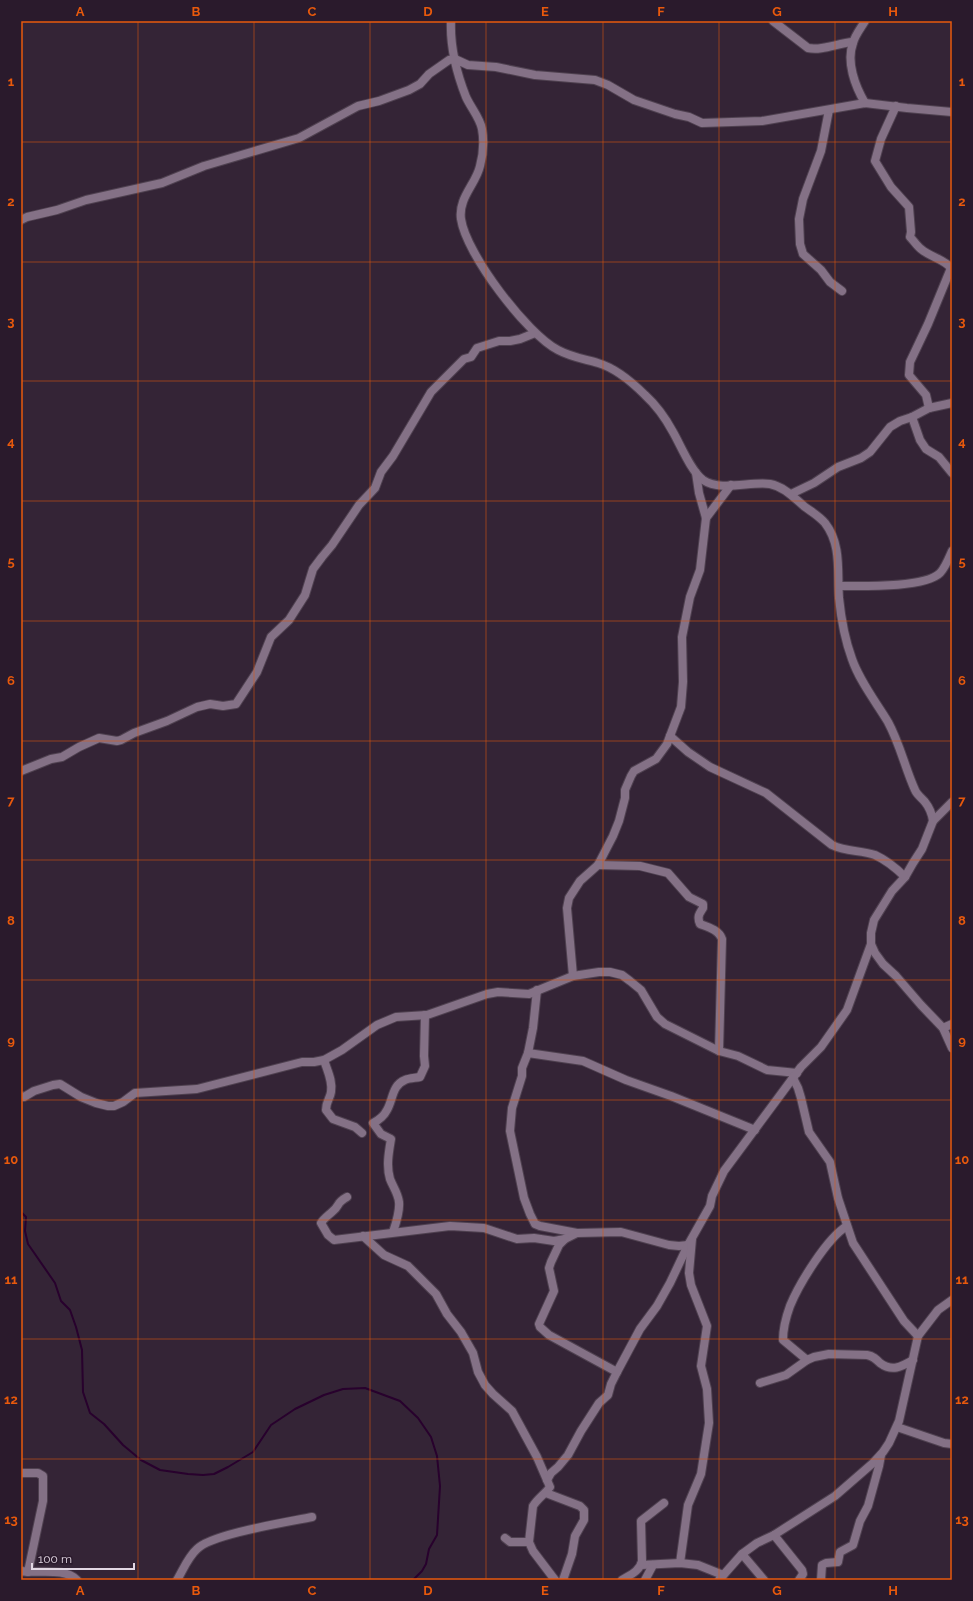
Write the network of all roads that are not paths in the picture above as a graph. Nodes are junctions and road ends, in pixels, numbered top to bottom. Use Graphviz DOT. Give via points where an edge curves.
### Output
graph roads {
  1 [pos="451,21"];
  2 [pos="773,21"];
  3 [pos="865,21"];
  4 [pos="853,42"];
  5 [pos="455,59"];
  6 [pos="865,102"];
  7 [pos="896,106"];
  8 [pos="829,110"];
  9 [pos="952,112"];
  10 [pos="21,220"];
  11 [pos="842,291"];
  12 [pos="535,333"];
  13 [pos="952,403"];
  14 [pos="928,408"];
  15 [pos="912,417"];
  16 [pos="696,473"];
  17 [pos="952,473"];
  18 [pos="731,485"];
  19 [pos="791,494"];
  20 [pos="706,518"];
  21 [pos="952,551"];
  22 [pos="839,586"];
  23 [pos="670,736"];
  24 [pos="21,771"];
  25 [pos="952,802"];
  26 [pos="933,821"];
  27 [pos="598,865"];
  28 [pos="905,877"];
  29 [pos="871,944"];
  30 [pos="574,976"];
  31 [pos="537,990"];
  32 [pos="425,1015"];
  33 [pos="952,1024"];
  34 [pos="943,1028"];
  35 [pos="952,1048"];
  36 [pos="719,1051"];
  37 [pos="528,1053"];
  38 [pos="324,1060"];
  39 [pos="795,1076"];
  40 [pos="21,1096"];
  41 [pos="755,1130"];
  42 [pos="362,1133"];
  43 [pos="347,1197"];
  44 [pos="847,1226"];
  45 [pos="393,1232"];
  46 [pos="577,1233"];
  47 [pos="363,1236"];
  48 [pos="693,1237"];
  49 [pos="565,1239"];
  50 [pos="688,1245"];
  51 [pos="952,1300"];
  52 [pos="918,1336"];
  53 [pos="807,1360"];
  54 [pos="913,1360"];
  55 [pos="617,1372"];
  56 [pos="760,1383"];
  57 [pos="897,1427"];
  58 [pos="952,1444"];
  59 [pos="881,1455"];
  60 [pos="21,1473"];
  61 [pos="548,1480"];
  62 [pos="546,1493"];
  63 [pos="664,1503"];
  64 [pos="312,1516"];
  65 [pos="774,1535"];
  66 [pos="505,1538"];
  67 [pos="529,1542"];
  68 [pos="742,1554"];
  69 [pos="680,1562"];
  70 [pos="641,1565"];
  71 [pos="653,1565"];
  72 [pos="24,1572"];
  73 [pos="58,1576"];
  74 [pos="721,1578"];
  75 [pos="76,1580"];
  76 [pos="177,1580"];
  77 [pos="555,1580"];
  78 [pos="562,1580"];
  79 [pos="622,1580"];
  80 [pos="645,1580"];
  81 [pos="764,1580"];
  82 [pos="799,1580"];
  83 [pos="821,1580"];
  1 -- 5 [label="street"];
  2 -- 4 [label="street" via="808,48"];
  3 -- 4 [label="street"];
  4 -- 6 [label="street" via="850,53 851,67 860,95"];
  5 -- 8 [label="street" via="468,65 595,80 634,100 702,123 762,121"];
  5 -- 10 [label="street" via="449,60 410,90 358,106 300,138 204,166 162,183 86,200"];
  5 -- 12 [label="street" via="466,98 482,130 481,165 462,203 461,221 478,258 491,278"];
  6 -- 7 [label="street"];
  6 -- 8 [label="street"];
  7 -- 9 [label="street"];
  7 -- 14 [label="street" via="881,139 875,161 891,187 909,206 910,237 921,249 948,263 951,268 910,362 909,375 926,395"];
  8 -- 11 [label="street" via="821,151 803,199 799,219 800,244 803,254"];
  12 -- 16 [label="street" via="556,350 615,371 646,396 672,429"];
  12 -- 24 [label="street" via="520,339 499,341 477,348 471,357 464,360 431,392 381,472 375,488 358,505 313,569 305,595 289,620 272,637 257,672 236,704 197,707 121,740 99,738 62,758"];
  13 -- 14 [label="street"];
  14 -- 15 [label="street"];
  15 -- 17 [label="street" via="926,449 939,457"];
  15 -- 19 [label="street" via="890,427 870,452 861,458 838,467"];
  16 -- 18 [label="street" via="709,483"];
  16 -- 20 [label="street"];
  18 -- 19 [label="street" via="774,485"];
  18 -- 20 [label="street"];
  19 -- 22 [label="street" via="824,522 834,540"];
  20 -- 23 [label="street" via="700,570 690,598 682,637 681,707"];
  21 -- 22 [label="street" via="941,572 934,578 893,585"];
  22 -- 26 [label="street" via="841,615 852,660 892,730 916,792 932,814"];
  23 -- 27 [label="street" via="656,759 634,771 631,776 625,790 619,821"];
  23 -- 28 [label="street" via="710,768 766,793 832,845 874,855 896,868"];
  25 -- 26 [label="street"];
  26 -- 28 [label="street" via="922,849"];
  27 -- 30 [label="street" via="580,881 569,898 567,908"];
  27 -- 36 [label="street" via="640,866 668,873 689,897 703,904 698,915 700,924 713,929 722,939"];
  28 -- 29 [label="street" via="892,891 874,920"];
  29 -- 34 [label="street" via="883,964"];
  29 -- 39 [label="street" via="847,1010 821,1047"];
  30 -- 31 [label="street"];
  30 -- 36 [label="street" via="610,972 622,976 641,990 657,1017 666,1024"];
  31 -- 32 [label="street" via="530,994 486,994"];
  31 -- 37 [label="street"];
  32 -- 38 [label="street" via="396,1017 377,1025"];
  32 -- 45 [label="street" via="423,1073 420,1077 404,1080 398,1086 391,1096 388,1110 374,1123 381,1134 392,1139 388,1169 399,1202"];
  33 -- 34 [label="street"];
  34 -- 35 [label="street"];
  36 -- 39 [label="street" via="738,1056 767,1070"];
  37 -- 41 [label="street" via="583,1061"];
  37 -- 46 [label="street" via="512,1108 510,1131 524,1198 535,1224"];
  38 -- 40 [label="street" via="302,1062 197,1089 135,1093 114,1106 81,1097 60,1084"];
  38 -- 42 [label="street" via="332,1086 326,1110 333,1119 355,1127"];
  39 -- 41 [label="street"];
  39 -- 44 [label="street" via="808,1132 830,1162"];
  41 -- 48 [label="street" via="720,1178 710,1206"];
  43 -- 47 [label="street" via="339,1202 335,1210 321,1223 334,1240"];
  44 -- 52 [label="street" via="853,1243 872,1273 904,1321"];
  44 -- 53 [label="street" via="839,1230 818,1257 790,1307 783,1329 783,1340"];
  45 -- 47 [label="street"];
  45 -- 49 [label="street" via="450,1226 484,1228 517,1239"];
  46 -- 49 [label="street"];
  46 -- 50 [label="street" via="621,1232 669,1245"];
  47 -- 61 [label="street" via="384,1255 408,1266 436,1294 474,1353 478,1372 485,1384 512,1411"];
  48 -- 50 [label="street"];
  48 -- 69 [label="street" via="689,1273 707,1326 701,1366 707,1389 709,1422 701,1474 688,1505"];
  49 -- 55 [label="street" via="559,1245 549,1268 554,1291 540,1327 549,1335"];
  50 -- 55 [label="street" via="670,1283 640,1329"];
  51 -- 52 [label="street" via="938,1310"];
  52 -- 54 [label="street"];
  53 -- 54 [label="street" via="814,1356 829,1354 867,1355 873,1356 891,1369"];
  53 -- 56 [label="street" via="786,1375"];
  54 -- 57 [label="street"];
  55 -- 61 [label="street" via="608,1395 599,1403 568,1455 551,1473"];
  57 -- 58 [label="street"];
  57 -- 59 [label="street"];
  59 -- 65 [label="street" via="835,1496"];
  59 -- 83 [label="street" via="868,1506 853,1545 840,1552 838,1562 822,1565"];
  60 -- 72 [label="street" via="38,1473 43,1476 44,1501"];
  61 -- 62 [label="street" via="550,1487"];
  62 -- 67 [label="street" via="533,1506"];
  62 -- 78 [label="street" via="580,1506 585,1512"];
  63 -- 70 [label="street" via="641,1521"];
  64 -- 76 [label="street" via="206,1542 195,1551"];
  65 -- 68 [label="street"];
  65 -- 82 [label="street" via="802,1570 803,1574"];
  66 -- 67 [label="street" via="510,1542"];
  67 -- 77 [label="street" via="532,1551"];
  68 -- 74 [label="street"];
  68 -- 81 [label="street"];
  69 -- 71 [label="street"];
  69 -- 74 [label="street" via="698,1564"];
  70 -- 71 [label="street"];
  70 -- 79 [label="street"];
  71 -- 80 [label="street"];
  72 -- 73 [label="street"];
  73 -- 75 [label="street" via="70,1575"];
}
